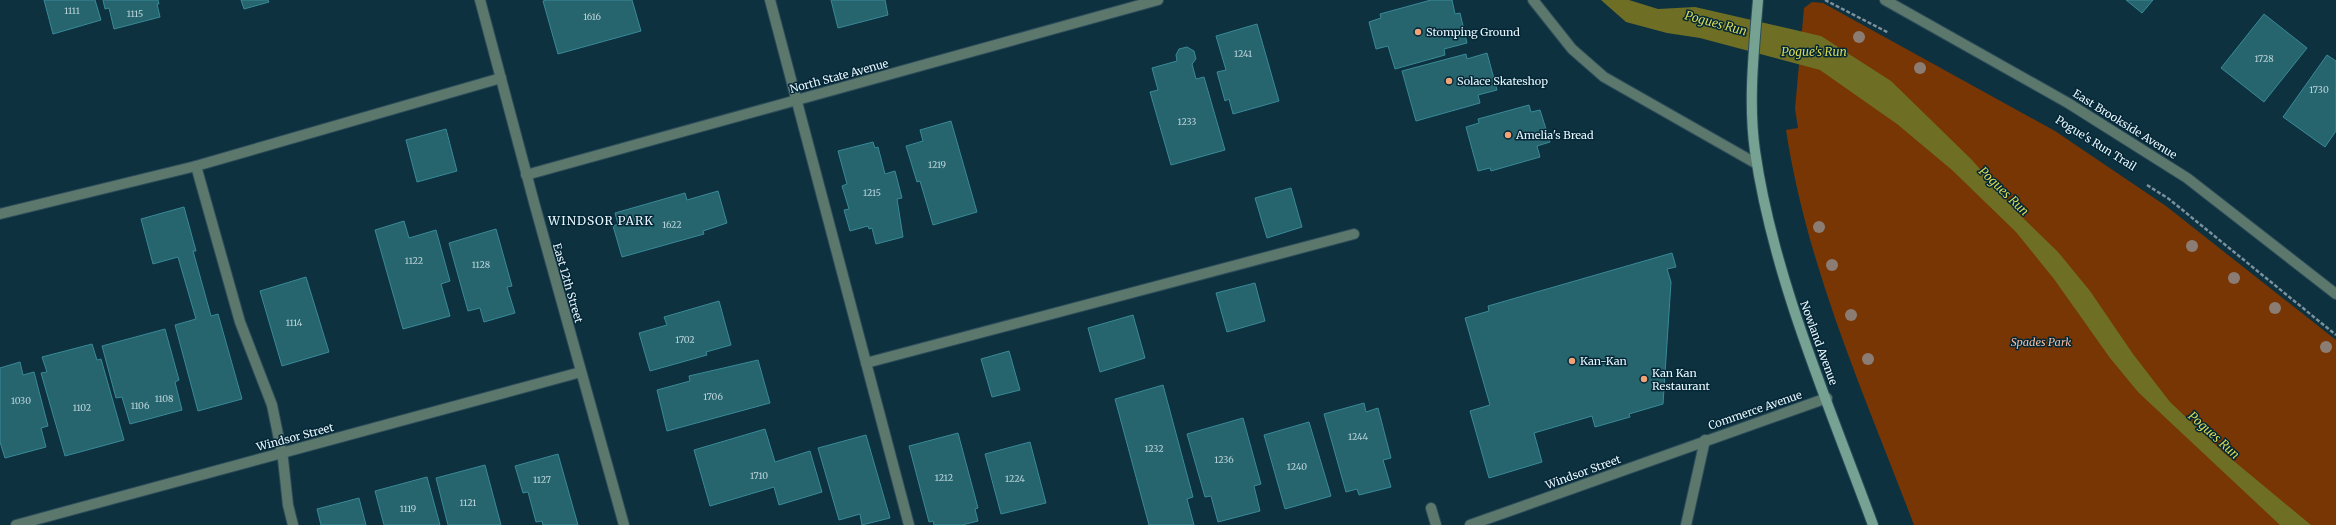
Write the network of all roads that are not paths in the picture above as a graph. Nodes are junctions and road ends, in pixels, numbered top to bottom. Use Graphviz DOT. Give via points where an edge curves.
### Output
graph roads {
  1 [pos="480,0"];
  2 [pos="770,0"];
  3 [pos="1158,0"];
  4 [pos="1533,0"];
  5 [pos="1885,0"];
  6 [pos="1757,3"];
  7 [pos="501,78"];
  8 [pos="795,100"];
  9 [pos="1757,164"];
  10 [pos="196,166"];
  11 [pos="526,176"];
  12 [pos="0,214"];
  13 [pos="1354,234"];
  14 [pos="2336,294"];
  15 [pos="866,363"];
  16 [pos="581,372"];
  17 [pos="1827,398"];
  18 [pos="1705,440"];
  19 [pos="282,453"];
  20 [pos="1431,508"];
  21 [pos="16,525"];
  22 [pos="293,525"];
  23 [pos="624,525"];
  24 [pos="909,525"];
  25 [pos="1436,525"];
  26 [pos="1470,525"];
  27 [pos="1686,525"];
  28 [pos="1873,525"];
  1 -- 7 [label="street, East 12th Street"];
  2 -- 8 [label="street"];
  3 -- 8 [label="street, North State Avenue"];
  4 -- 9 [label="street" via="1572,49 1604,77"];
  5 -- 14 [label="street, East Brookside Avenue" via="2068,103 2181,174"];
  6 -- 9 [label="main road, Nowland Avenue" via="1751,115"];
  7 -- 10 [label="street"];
  7 -- 11 [label="street, East 12th Street"];
  8 -- 11 [label="street, North State Avenue"];
  8 -- 15 [label="street"];
  9 -- 17 [label="main road, Nowland Avenue" via="1764,203 1784,280"];
  10 -- 12 [label="street"];
  10 -- 19 [label="street" via="240,322 272,405"];
  11 -- 16 [label="street, East 12th Street"];
  13 -- 15 [label="street"];
  15 -- 24 [label="street"];
  16 -- 19 [label="street, Windsor Street"];
  16 -- 23 [label="street, East 12th Street"];
  17 -- 18 [label="street, Commerce Avenue"];
  17 -- 28 [label="main road, Nowland Avenue"];
  18 -- 26 [label="street, Windsor Street"];
  18 -- 27 [label="street, Commerce Avenue"];
  19 -- 21 [label="street, Windsor Street"];
  19 -- 22 [label="street"];
  20 -- 25 [label="street"];
}
